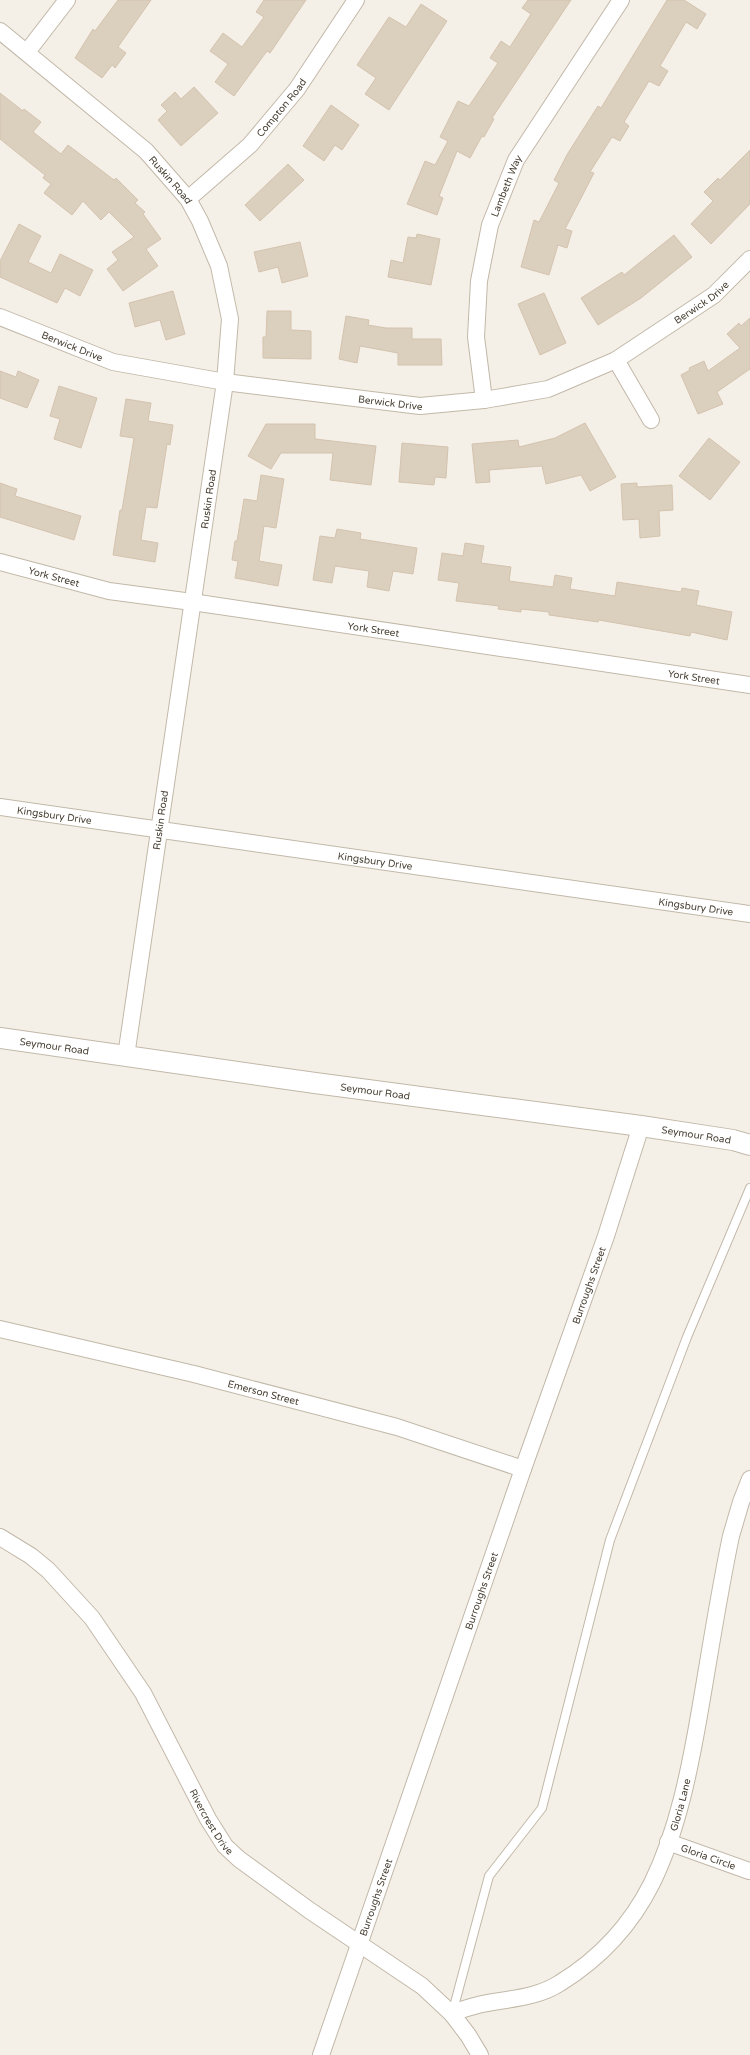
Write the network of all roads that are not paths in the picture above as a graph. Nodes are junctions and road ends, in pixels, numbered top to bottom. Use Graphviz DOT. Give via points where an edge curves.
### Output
graph roads {
  1 [pos="67,0"];
  2 [pos="356,0"];
  3 [pos="621,0"];
  4 [pos="0,31"];
  5 [pos="27,52"];
  6 [pos="188,199"];
  7 [pos="750,259"];
  8 [pos="0,317"];
  9 [pos="616,360"];
  10 [pos="225,382"];
  11 [pos="484,400"];
  12 [pos="651,420"];
  13 [pos="0,562"];
  14 [pos="192,602"];
  15 [pos="750,685"];
  16 [pos="0,807"];
  17 [pos="158,830"];
  18 [pos="750,914"];
  19 [pos="0,1038"];
  20 [pos="126,1056"];
  21 [pos="641,1126"];
  22 [pos="750,1145"];
  23 [pos="750,1188"];
  24 [pos="0,1329"];
  25 [pos="523,1469"];
  26 [pos="750,1479"];
  27 [pos="0,1537"];
  28 [pos="668,1842"];
  29 [pos="749,1871"];
  30 [pos="360,1944"];
  31 [pos="452,2014"];
  32 [pos="321,2055"];
  33 [pos="480,2055"];
  1 -- 5 [label="street"];
  2 -- 6 [label="street, Compton Road" via="283,106 250,145"];
  3 -- 11 [label="street, Lambeth Way" via="516,160 490,225 479,281 476,338"];
  4 -- 5 [label="street, Ruskin Road"];
  5 -- 6 [label="street, Ruskin Road" via="146,151"];
  6 -- 10 [label="street, Ruskin Road" via="219,266 230,319"];
  7 -- 9 [label="street, Berwick Drive" via="714,295"];
  8 -- 10 [label="street, Berwick Drive" via="113,362"];
  9 -- 11 [label="street, Berwick Drive" via="548,389"];
  9 -- 12 [label="street"];
  10 -- 11 [label="street, Berwick Drive" via="420,406"];
  10 -- 14 [label="street, Ruskin Road"];
  13 -- 14 [label="street, York Street" via="109,591"];
  14 -- 15 [label="street, York Street"];
  14 -- 17 [label="street, Ruskin Road"];
  16 -- 17 [label="street, Kingsbury Drive"];
  17 -- 18 [label="street, Kingsbury Drive"];
  17 -- 20 [label="street, Ruskin Road"];
  19 -- 20 [label="street, Seymour Road"];
  20 -- 21 [label="street, Seymour Road"];
  21 -- 22 [label="street, Seymour Road" via="733,1140"];
  21 -- 25 [label="street, Burroughs Street" via="606,1236"];
  23 -- 31 [label="lane" via="687,1337 610,1540 542,1808 489,1876"];
  24 -- 25 [label="street, Emerson Street" via="194,1374 397,1427"];
  25 -- 30 [label="street, Burroughs Street"];
  26 -- 28 [label="street, Gloria Lane" via="731,1536 692,1757"];
  27 -- 30 [label="street, Rivercrest Drive" via="48,1570 92,1618 142,1693 208,1819 225,1846 258,1874"];
  28 -- 29 [label="street, Gloria Circle"];
  28 -- 31 [label="street, Gloria Lane" via="652,1883 634,1914 608,1947 585,1967 558,1985 533,1994 464,2008"];
  30 -- 31 [label="street, Rivercrest Drive" via="422,1986"];
  30 -- 32 [label="street, Burroughs Street"];
  31 -- 33 [label="street, Rivercrest Drive"];
}
